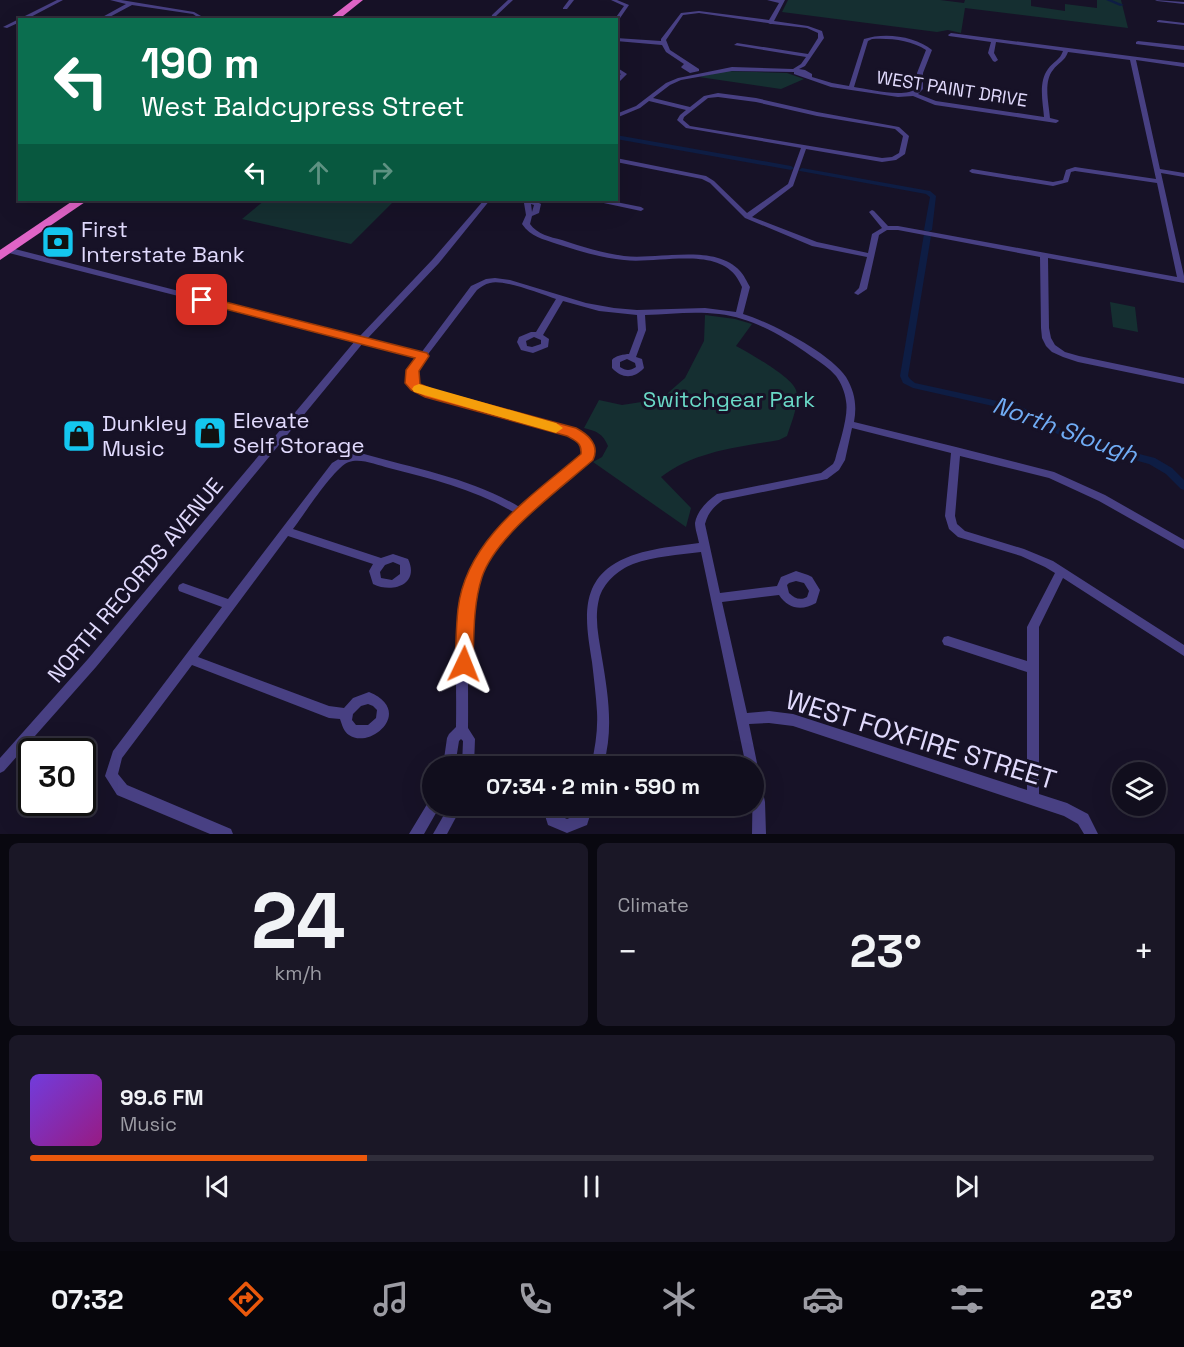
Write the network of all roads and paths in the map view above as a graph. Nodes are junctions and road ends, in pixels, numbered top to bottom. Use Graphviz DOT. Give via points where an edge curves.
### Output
graph roads {
  1 [pos="61,0"];
  2 [pos="112,0"];
  3 [pos="359,0"];
  4 [pos="369,0"];
  5 [pos="511,0"];
  6 [pos="572,0"];
  7 [pos="613,0"];
  8 [pos="769,0"];
  9 [pos="1157,0"];
  10 [pos="134,1"];
  11 [pos="782,1"];
  12 [pos="1184,3"];
  13 [pos="565,8"];
  14 [pos="24,18"];
  15 [pos="103,18"];
  16 [pos="203,18"];
  17 [pos="334,18"];
  18 [pos="345,18"];
  19 [pos="495,18"];
  20 [pos="617,18"];
  21 [pos="18,21"];
  22 [pos="1159,21"];
  23 [pos="770,23"];
  24 [pos="1184,24"];
  25 [pos="4,27"];
  26 [pos="951,35"];
  27 [pos="618,39"];
  28 [pos="994,40"];
  29 [pos="663,43"];
  30 [pos="1138,43"];
  31 [pos="738,45"];
  32 [pos="1175,47"];
  33 [pos="1184,48"];
  34 [pos="1066,50"];
  35 [pos="810,56"];
  36 [pos="1133,59"];
  37 [pos="995,60"];
  38 [pos="1182,65"];
  39 [pos="618,70"];
  40 [pos="797,70"];
  41 [pos="697,73"];
  42 [pos="618,81"];
  43 [pos="850,88"];
  44 [pos="656,93"];
  45 [pos="914,94"];
  46 [pos="648,99"];
  47 [pos="693,107"];
  48 [pos="618,115"];
  49 [pos="1047,120"];
  50 [pos="1056,121"];
  51 [pos="804,147"];
  52 [pos="618,160"];
  53 [pos="972,171"];
  54 [pos="1157,171"];
  55 [pos="1184,175"];
  56 [pos="1159,181"];
  57 [pos="67,201"];
  58 [pos="73,201"];
  59 [pos="80,201"];
  60 [pos="486,201"];
  61 [pos="529,201"];
  62 [pos="604,201"];
  63 [pos="641,209"];
  64 [pos="872,212"];
  65 [pos="747,217"];
  66 [pos="886,228"];
  67 [pos="3,250"];
  68 [pos="1044,255"];
  69 [pos="870,256"];
  70 [pos="1182,281"];
  71 [pos="858,293"];
  72 [pos="560,299"];
  73 [pos="641,313"];
  74 [pos="739,315"];
  75 [pos="539,334"];
  76 [pos="362,340"];
  77 [pos="423,356"];
  78 [pos="632,357"];
  79 [pos="1184,381"];
  80 [pos="848,424"];
  81 [pos="956,450"];
  82 [pos="522,513"];
  83 [pos="286,531"];
  84 [pos="1184,545"];
  85 [pos="703,547"];
  86 [pos="381,562"];
  87 [pos="1061,571"];
  88 [pos="183,588"];
  89 [pos="782,590"];
  90 [pos="715,598"];
  91 [pos="230,605"];
  92 [pos="948,640"];
  93 [pos="1184,651"];
  94 [pos="189,659"];
  95 [pos="1032,668"];
  96 [pos="347,714"];
  97 [pos="742,719"];
  98 [pos="462,730"];
  99 [pos="450,756"];
  100 [pos="468,756"];
  101 [pos="599,756"];
  102 [pos="750,756"];
  103 [pos="0,767"];
  104 [pos="1033,799"];
  105 [pos="428,816"];
  106 [pos="450,816"];
  107 [pos="550,816"];
  108 [pos="583,816"];
  109 [pos="759,816"];
  110 [pos="226,834"];
  111 [pos="416,834"];
  112 [pos="440,834"];
  113 [pos="759,834"];
  114 [pos="1091,834"];
  1 -- 14 [label="street"];
  2 -- 10 [label="street"];
  3 -- 17 [label="highway"];
  4 -- 18 [label="highway"];
  5 -- 19 [label="street"];
  6 -- 13 [label="street"];
  7 -- 20 [label="street" via="627,3"];
  8 -- 11 [label="street"];
  9 -- 12 [label="street"];
  10 -- 15 [label="street"];
  10 -- 16 [label="street"];
  11 -- 23 [label="street"];
  21 -- 25 [label="street"];
  22 -- 24 [label="street"];
  23 -- 29 [label="street" via="687,12 678,17"];
  23 -- 35 [label="street" via="820,32 821,38"];
  26 -- 28 [label="street"];
  27 -- 29 [label="street"];
  28 -- 34 [label="street"];
  28 -- 37 [label="street" via="991,53"];
  29 -- 41 [label="street" via="684,67"];
  30 -- 32 [label="street"];
  31 -- 35 [label="street"];
  32 -- 33 [label="street"];
  32 -- 38 [label="street"];
  34 -- 36 [label="street"];
  34 -- 49 [label="street" via="1063,60 1046,77"];
  35 -- 40 [label="street"];
  36 -- 38 [label="street"];
  36 -- 54 [label="street"];
  39 -- 42 [label="street" via="624,74"];
  40 -- 41 [label="street"];
  40 -- 43 [label="street, WEST PAINT DRIVE" via="831,85"];
  41 -- 44 [label="street"];
  43 -- 45 [label="street, WEST PAINT DRIVE"];
  43 -- 45 [label="street" via="865,43 872,37 925,45 929,50 920,73 920,89"];
  44 -- 46 [label="street"];
  44 -- 47 [label="street"];
  45 -- 49 [label="street, WEST PAINT DRIVE" via="935,103"];
  46 -- 47 [label="street"];
  46 -- 48 [label="street"];
  47 -- 51 [label="street" via="680,120 688,127"];
  47 -- 51 [label="street" via="711,96 756,100 891,126 906,136 902,154 894,159"];
  49 -- 50 [label="street, WEST PAINT DRIVE"];
  51 -- 65 [label="street" via="791,185"];
  52 -- 65 [label="street" via="704,177"];
  53 -- 56 [label="street" via="1053,184 1066,181 1068,171 1075,169"];
  54 -- 55 [label="street"];
  54 -- 56 [label="street"];
  56 -- 70 [label="street"];
  57 -- 67 [label="highway"];
  58 -- 67 [label="highway"];
  59 -- 67 [label="highway"];
  60 -- 76 [label="street, NORTH RECORDS AVENUE"];
  61 -- 74 [label="street" via="527,227 536,234 622,257 696,256 723,263 739,274 746,287"];
  62 -- 63 [label="street"];
  64 -- 66 [label="street"];
  65 -- 69 [label="street" via="815,244"];
  66 -- 68 [label="street"];
  66 -- 69 [label="street" via="876,234"];
  67 -- 76 [label="street"];
  68 -- 70 [label="street"];
  68 -- 79 [label="street" via="1044,317 1049,344 1078,359"];
  69 -- 71 [label="street" via="863,289"];
  72 -- 73 [label="street"];
  72 -- 75 [label="street"];
  72 -- 77 [label="street" via="504,281 486,281 474,288"];
  73 -- 74 [label="street" via="706,310"];
  73 -- 78 [label="street" via="642,330"];
  74 -- 80 [label="street" via="780,332 838,371 851,402"];
  76 -- 77 [label="street"];
  76 -- 103 [label="street, NORTH RECORDS AVENUE" via="70,690"];
  77 -- 82 [label="street" via="412,370 411,383 429,394 571,432 582,437 588,446 588,456"];
  80 -- 81 [label="street"];
  80 -- 85 [label="street" via="840,460 824,476 730,494 711,503 700,524"];
  81 -- 84 [label="street" via="1051,475 1102,498"];
  81 -- 87 [label="street" via="950,516 953,526 962,534 1024,553"];
  82 -- 83 [label="street" via="487,494 364,458 347,458 335,466"];
  82 -- 98 [label="street" via="498,536 474,576 465,625"];
  83 -- 86 [label="street"];
  83 -- 91 [label="street"];
  85 -- 90 [label="street"];
  85 -- 101 [label="street" via="620,565 597,587 591,619 603,721"];
  87 -- 93 [label="street"];
  87 -- 95 [label="street" via="1033,627"];
  88 -- 91 [label="street"];
  89 -- 90 [label="street"];
  90 -- 97 [label="street"];
  91 -- 94 [label="street"];
  92 -- 95 [label="street"];
  94 -- 96 [label="street" via="330,712"];
  94 -- 110 [label="street" via="117,754 111,776 122,790"];
  95 -- 104 [label="street"];
  97 -- 102 [label="street"];
  97 -- 104 [label="street, WEST FOXFIRE STREET" via="793,720"];
  98 -- 99 [label="street" via="453,738"];
  98 -- 100 [label="street" via="469,739"];
  104 -- 114 [label="street, WEST FOXFIRE STREET" via="1083,819"];
  105 -- 111 [label="street"];
  106 -- 112 [label="street"];
  107 -- 108 [label="street" via="567,826"];
  109 -- 113 [label="street"];
}
